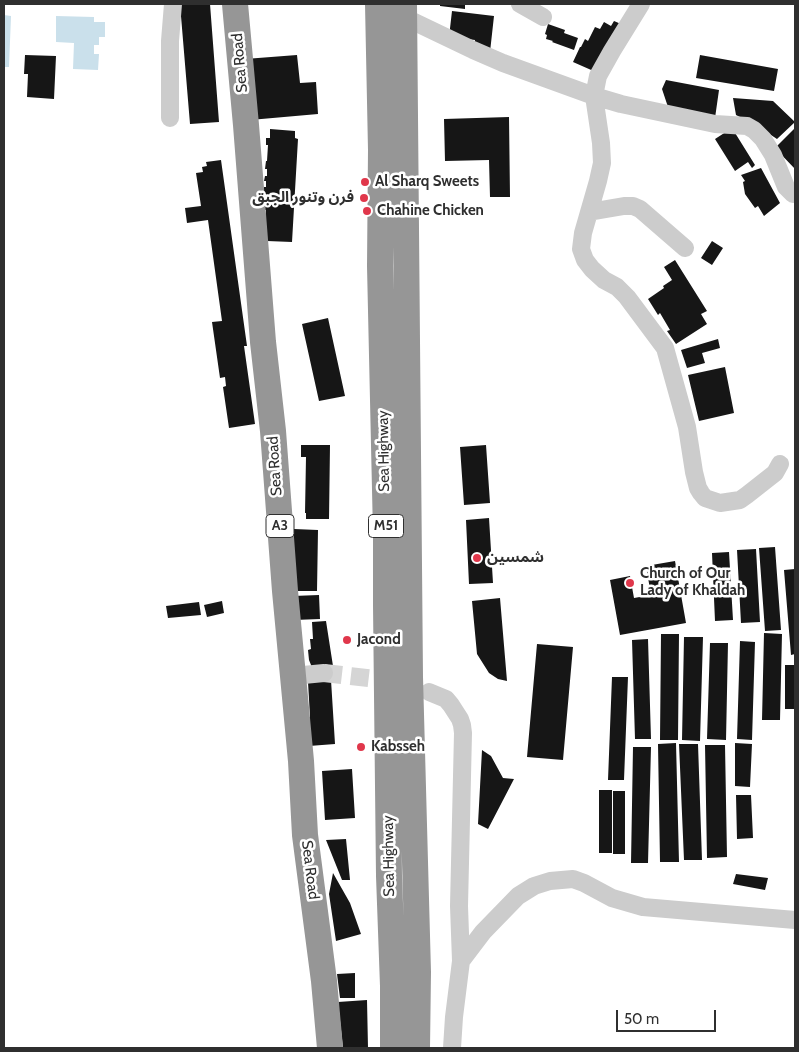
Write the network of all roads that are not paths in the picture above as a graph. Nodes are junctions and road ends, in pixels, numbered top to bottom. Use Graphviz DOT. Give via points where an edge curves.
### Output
graph roads {
  1 [pos="173,4"];
  2 [pos="234,4"];
  3 [pos="378,4"];
  4 [pos="520,4"];
  5 [pos="641,4"];
  6 [pos="404,10"];
  7 [pos="543,17"];
  8 [pos="594,96"];
  9 [pos="170,118"];
  10 [pos="793,194"];
  11 [pos="589,212"];
  12 [pos="684,248"];
  13 [pos="780,464"];
  14 [pos="324,673"];
  15 [pos="293,676"];
  16 [pos="429,692"];
  17 [pos="510,904"];
  18 [pos="459,906"];
  19 [pos="795,920"];
  20 [pos="461,961"];
  21 [pos="330,1048"];
  22 [pos="393,1048"];
  23 [pos="417,1048"];
  24 [pos="452,1048"];
  1 -- 9 [label="street"];
  2 -- 15 [label="highway, Sea Road / A3"];
  3 -- 22 [label="highway, Sea Highway / M51"];
  4 -- 7 [label="street"];
  5 -- 8 [label="street" via="603,66"];
  6 -- 8 [label="street" via="457,43"];
  6 -- 23 [label="highway, Sea Highway / M51"];
  8 -- 10 [label="street" via="715,124 747,126 763,140 786,187"];
  8 -- 11 [label="street" via="602,162"];
  11 -- 12 [label="street" via="633,206"];
  11 -- 13 [label="street" via="580,249 592,269 627,297 665,348 701,493 720,503 740,500 775,472"];
  14 -- 15 [label="street"];
  15 -- 21 [label="highway, Sea Road / A3" via="305,834"];
  16 -- 18 [label="street" via="446,699 462,725"];
  17 -- 18 [label="street" via="500,906 473,923 466,920"];
  17 -- 19 [label="street" via="534,886 573,879 612,898 643,907"];
  17 -- 20 [label="street"];
  18 -- 20 [label="street"];
  20 -- 24 [label="street"];
}
